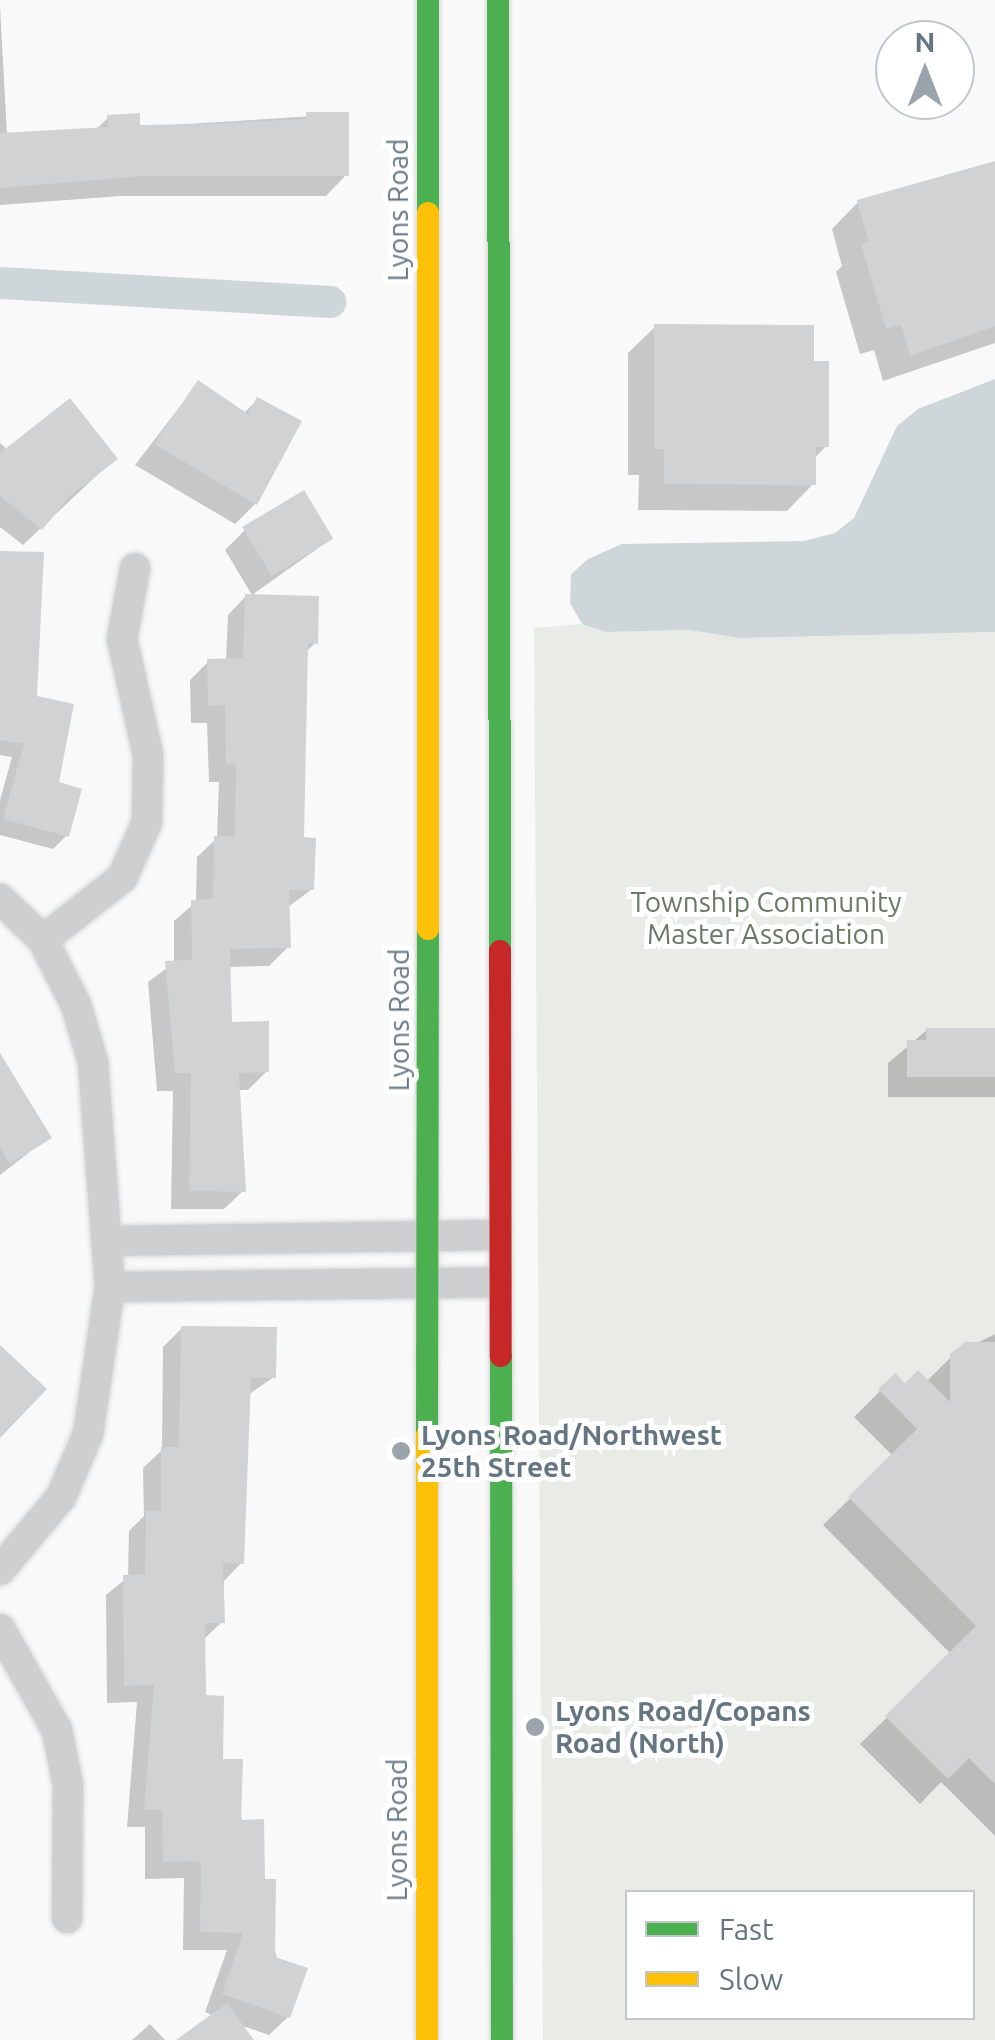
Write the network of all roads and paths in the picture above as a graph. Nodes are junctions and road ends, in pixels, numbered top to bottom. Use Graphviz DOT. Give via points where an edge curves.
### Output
graph roads {
  1 [pos="428,0"];
  2 [pos="498,0"];
  3 [pos="135,568"];
  4 [pos="0,900"];
  5 [pos="44,940"];
  6 [pos="496,1235"];
  7 [pos="427,1236"];
  8 [pos="108,1241"];
  9 [pos="497,1282"];
  10 [pos="428,1283"];
  11 [pos="110,1287"];
  12 [pos="0,1570"];
  13 [pos="0,1629"];
  14 [pos="67,1918"];
  15 [pos="426,2040"];
  16 [pos="502,2040"];
  1 -- 7 [label="main road, Lyons Road"];
  2 -- 6 [label="main road"];
  3 -- 5 [label="street" via="122,639 148,755 147,822 122,878"];
  4 -- 5 [label="street"];
  5 -- 8 [label="street" via="76,1006 93,1062"];
  6 -- 7 [label="street"];
  6 -- 9 [label="main road"];
  7 -- 8 [label="street"];
  7 -- 10 [label="main road, Lyons Road"];
  8 -- 11 [label="street"];
  9 -- 10 [label="street"];
  9 -- 16 [label="main road"];
  10 -- 11 [label="street"];
  10 -- 15 [label="main road, Lyons Road"];
  11 -- 12 [label="street" via="88,1434 61,1497"];
  13 -- 14 [label="street" via="56,1730 68,1785"];
}
